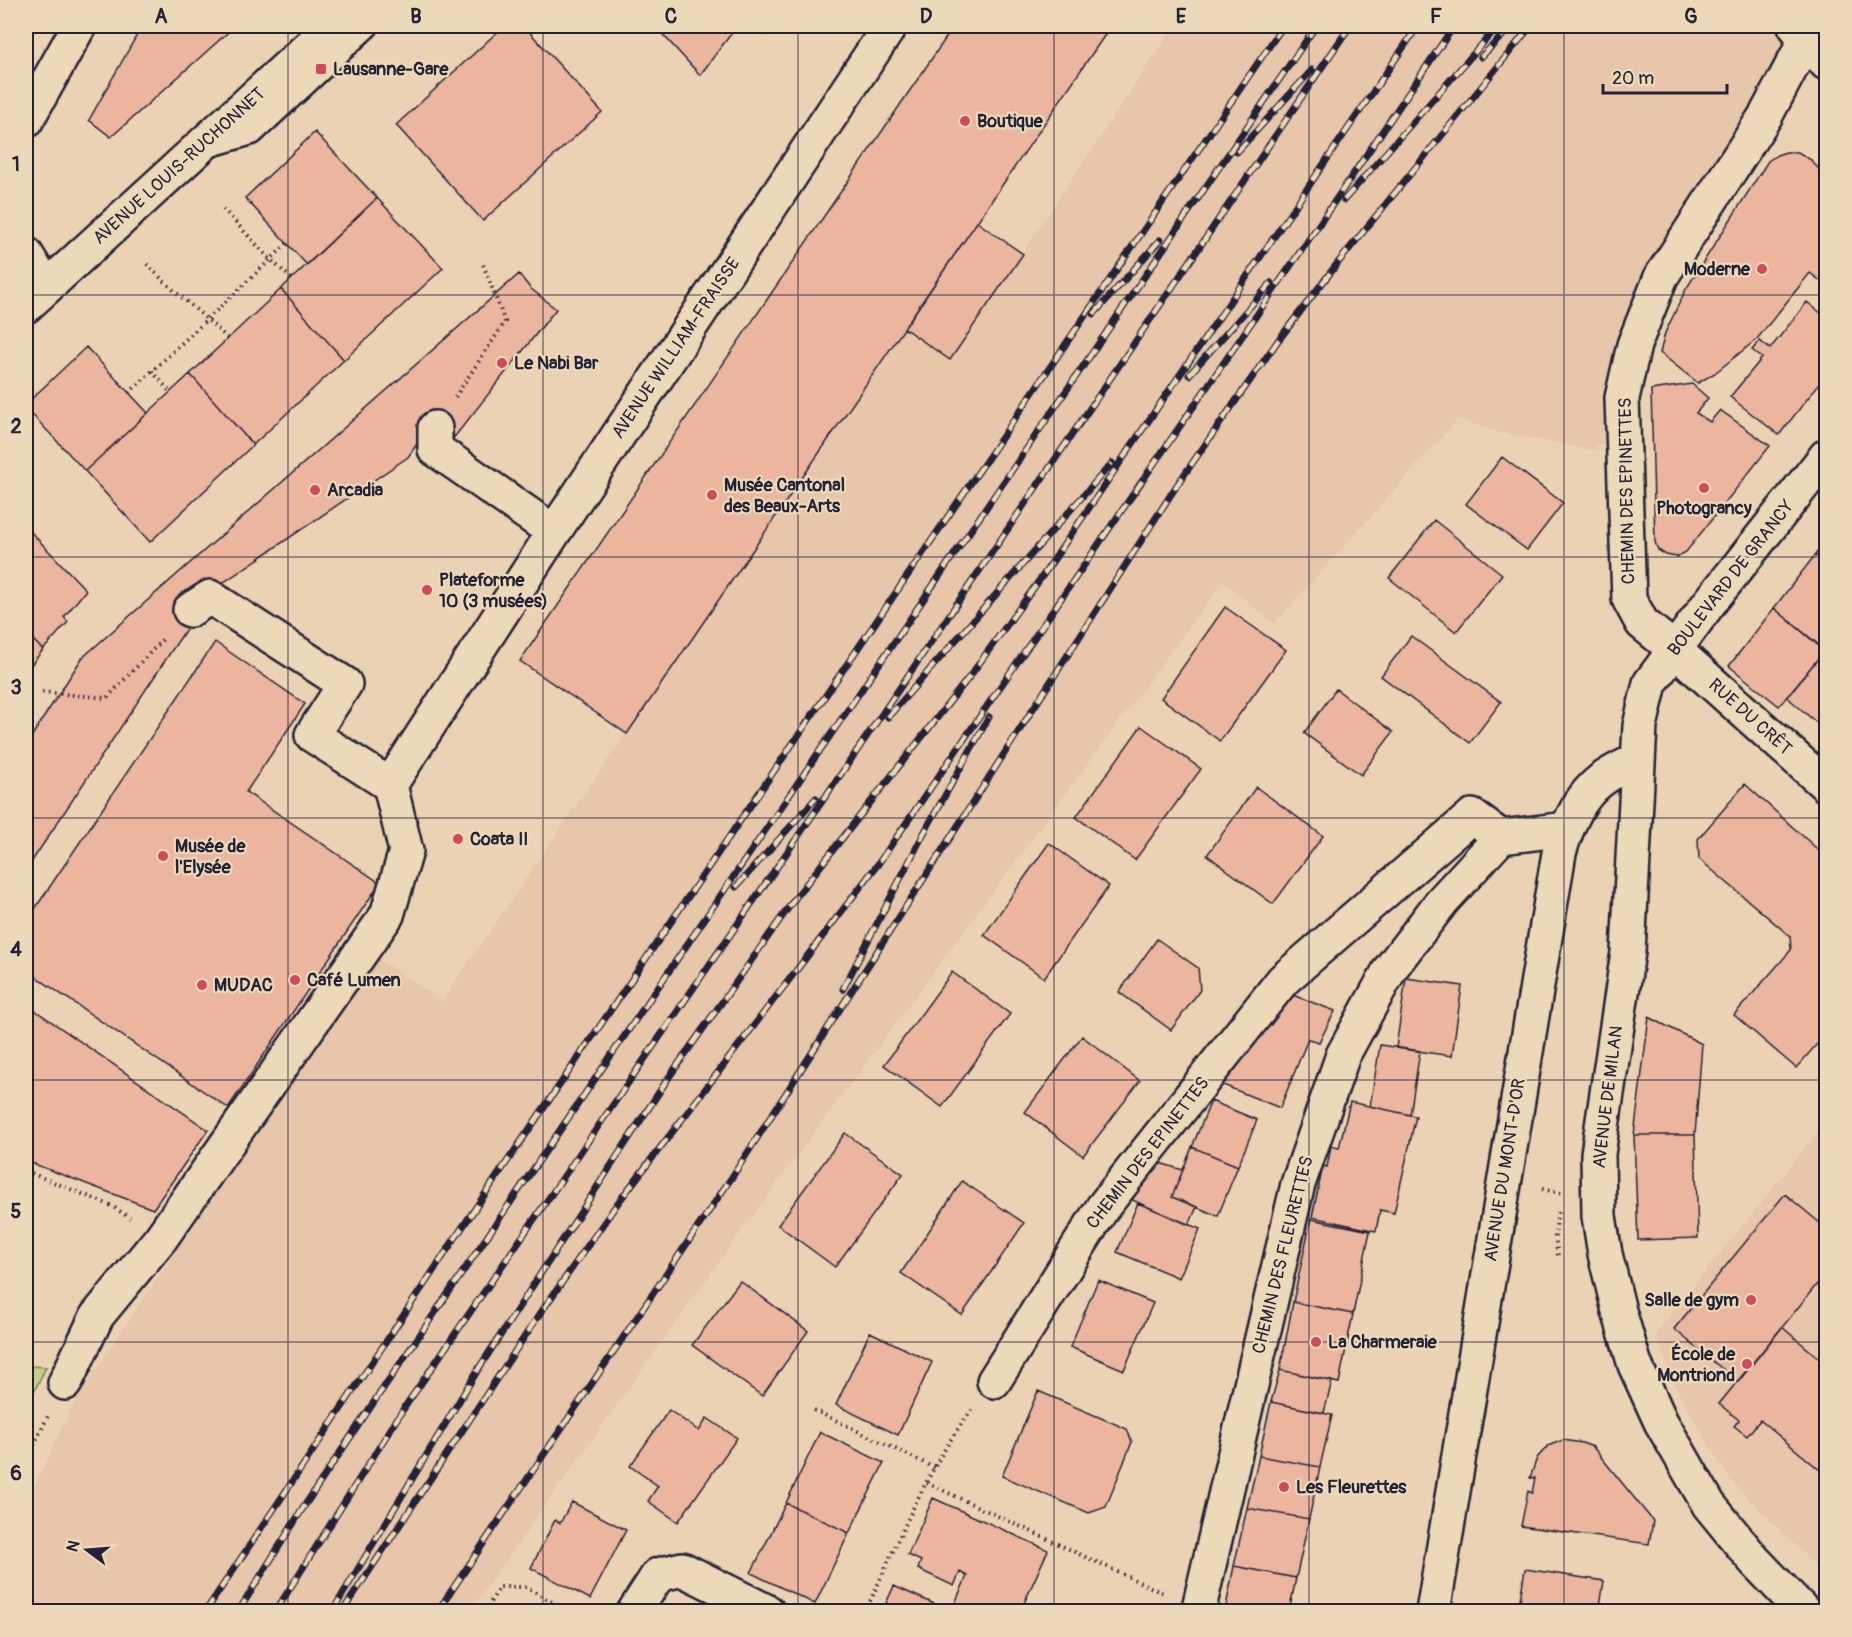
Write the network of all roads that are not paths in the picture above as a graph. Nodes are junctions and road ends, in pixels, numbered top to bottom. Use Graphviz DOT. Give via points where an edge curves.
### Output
graph roads {
  1 [pos="79,26"];
  2 [pos="332,26"];
  3 [pos="367,26"];
  4 [pos="890,26"];
  5 [pos="1811,38"];
  6 [pos="26,121"];
  7 [pos="197,149"];
  8 [pos="26,254"];
  9 [pos="36,297"];
  10 [pos="435,428"];
  11 [pos="1827,456"];
  12 [pos="554,532"];
  13 [pos="190,610"];
  14 [pos="1674,649"];
  15 [pos="1644,704"];
  16 [pos="1637,760"];
  17 [pos="390,785"];
  18 [pos="1827,785"];
  19 [pos="1566,829"];
  20 [pos="1501,837"];
  21 [pos="994,1381"];
  22 [pos="65,1383"];
  23 [pos="1198,1610"];
  24 [pos="634,1611"];
  25 [pos="768,1611"];
  26 [pos="1432,1611"];
  27 [pos="1804,1611"];
  1 -- 6 [label="street"];
  2 -- 7 [label="street, AVENUE LOUIS-RUCHONNET"];
  3 -- 7 [label="lane" via="252,133"];
  4 -- 12 [label="street, AVENUE WILLIAM-FRAISSE"];
  5 -- 14 [label="street, CHEMIN DES EPINETTES" via="1766,116 1661,277 1634,345 1622,398 1629,599 1642,623"];
  7 -- 9 [label="street, AVENUE LOUIS-RUCHONNET"];
  8 -- 9 [label="street"];
  10 -- 12 [label="street" via="435,449"];
  11 -- 14 [label="street, BOULEVARD DE GRANCY"];
  12 -- 17 [label="street, AVENUE WILLIAM-FRAISSE"];
  13 -- 17 [label="street" via="210,597 345,684 312,735"];
  14 -- 15 [label="street, BOULEVARD DE GRANCY" via="1650,683"];
  14 -- 18 [label="street, RUE DU CRÊT"];
  15 -- 16 [label="street, AVENUE DE MILAN"];
  16 -- 19 [label="street, AVENUE DU MONT-D'OR" via="1599,781"];
  16 -- 27 [label="street, AVENUE DE MILAN" via="1628,952 1598,1154 1599,1216 1605,1254 1635,1365 1661,1422 1709,1505"];
  17 -- 22 [label="street" via="406,851 387,915 161,1238 97,1316"];
  19 -- 20 [label="street"];
  19 -- 26 [label="street, AVENUE DU MONT-D'OR" via="1546,920"];
  20 -- 21 [label="street, CHEMIN DES EPINETTES" via="1472,816 1283,980 1103,1208"];
  20 -- 23 [label="street, CHEMIN DES FLEURETTES" via="1443,900 1390,969 1343,1055 1298,1184"];
  24 -- 25 [label="street" via="658,1575 682,1569"];
}
